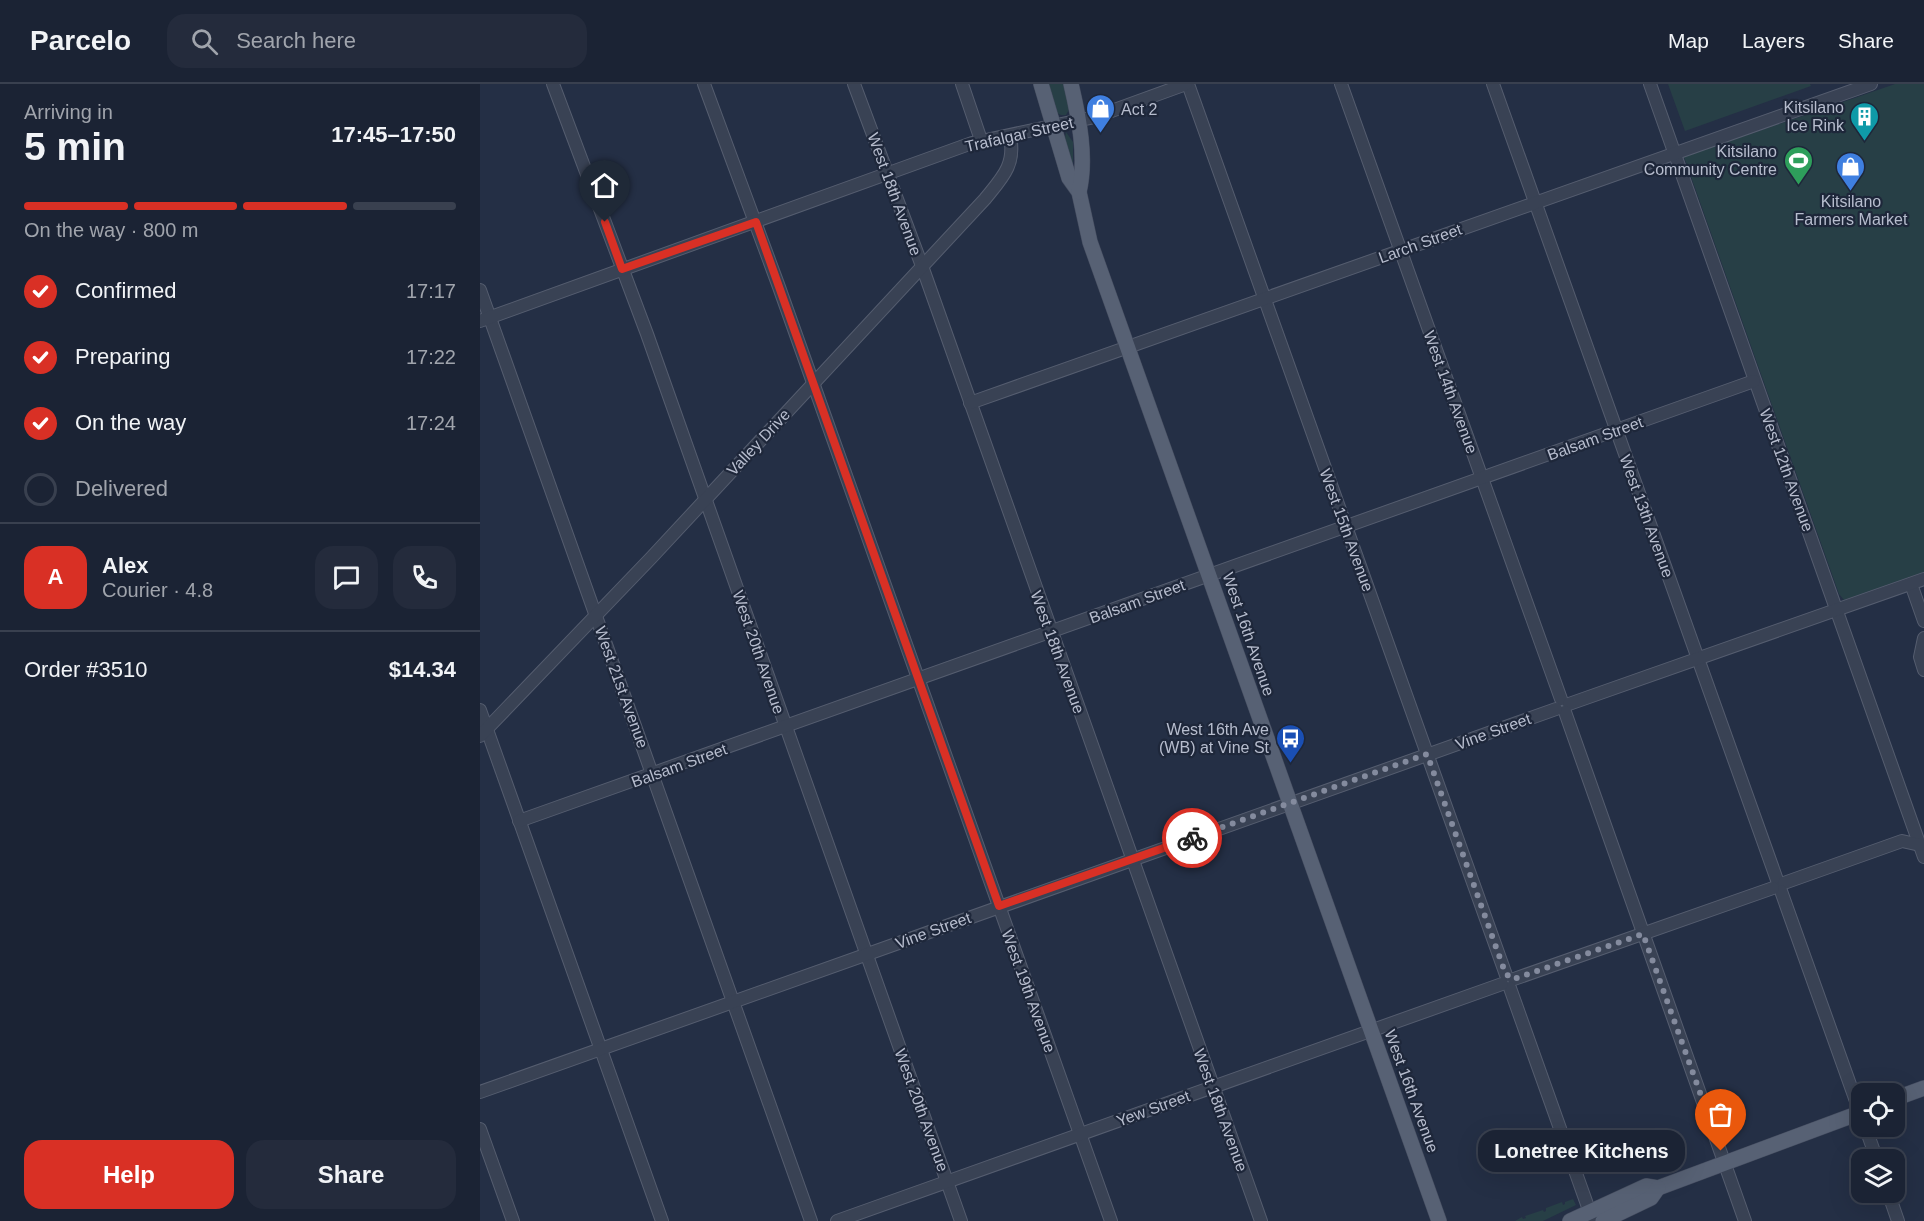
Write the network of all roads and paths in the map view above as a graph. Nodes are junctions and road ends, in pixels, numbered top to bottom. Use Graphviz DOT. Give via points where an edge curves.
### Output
graph roads {
  1 [pos="553,84"];
  2 [pos="704,84"];
  3 [pos="854,84"];
  4 [pos="962,84"];
  5 [pos="1041,84"];
  6 [pos="1071,84"];
  7 [pos="1187,84"];
  8 [pos="1341,84"];
  9 [pos="1493,84"];
  10 [pos="1650,84"];
  11 [pos="1871,84"];
  12 [pos="1078,121"];
  13 [pos="1055,126"];
  14 [pos="1010,136"];
  15 [pos="981,140"];
  16 [pos="1675,154"];
  17 [pos="888,174"];
  18 [pos="1079,192"];
  19 [pos="1536,202"];
  20 [pos="756,222"];
  21 [pos="1400,250"];
  22 [pos="922,266"];
  23 [pos="622,269"];
  24 [pos="480,290"];
  25 [pos="1266,299"];
  26 [pos="485,319"];
  27 [pos="1128,348"];
  28 [pos="1754,381"];
  29 [pos="813,384"];
  30 [pos="970,403"];
  31 [pos="1617,430"];
  32 [pos="1481,478"];
  33 [pos="705,499"];
  34 [pos="1347,526"];
  35 [pos="1209,575"];
  36 [pos="1924,579"];
  37 [pos="1911,584"];
  38 [pos="1837,610"];
  39 [pos="596,615"];
  40 [pos="1924,621"];
  41 [pos="1051,632"];
  42 [pos="1924,638"];
  43 [pos="1698,658"];
  44 [pos="1924,670"];
  45 [pos="918,679"];
  46 [pos="1563,706"];
  47 [pos="480,710"];
  48 [pos="786,727"];
  49 [pos="483,733"];
  50 [pos="1427,754"];
  51 [pos="653,774"];
  52 [pos="1289,803"];
  53 [pos="519,821"];
  54 [pos="1920,839"];
  55 [pos="1132,860"];
  56 [pos="1779,885"];
  57 [pos="999,906"];
  58 [pos="1643,934"];
  59 [pos="866,954"];
  60 [pos="1508,981"];
  61 [pos="734,1001"];
  62 [pos="1371,1031"];
  63 [pos="600,1049"];
  64 [pos="1851,1086"];
  65 [pos="1213,1087"];
  66 [pos="1924,1089"];
  67 [pos="480,1092"];
  68 [pos="1905,1095"];
  69 [pos="1851,1121"];
  70 [pos="480,1129"];
  71 [pos="1080,1135"];
  72 [pos="1724,1162"];
  73 [pos="948,1182"];
  74 [pos="1658,1188"];
  75 [pos="1892,1203"];
  76 [pos="1591,1216"];
  77 [pos="513,1221"];
  78 [pos="662,1221"];
  79 [pos="812,1221"];
  80 [pos="837,1221"];
  81 [pos="961,1221"];
  82 [pos="1111,1221"];
  83 [pos="1261,1221"];
  84 [pos="1439,1221"];
  85 [pos="1570,1221"];
  86 [pos="1603,1221"];
  87 [pos="1745,1221"];
  88 [pos="1898,1221"];
  1 -- 23 [label="street, West 20th Avenue"];
  2 -- 20 [label="street, West 19th Avenue"];
  3 -- 17 [label="street, West 18th Avenue"];
  4 -- 15 [label="street"];
  5 -- 13 [label="main road, West 16th Avenue"];
  6 -- 12 [label="main road, West 16th Avenue"];
  7 -- 12 [label="street, Trafalgar Street"];
  7 -- 25 [label="street, West 15th Avenue"];
  8 -- 21 [label="street, West 14th Avenue"];
  9 -- 19 [label="street, West 13th Avenue"];
  10 -- 16 [label="street, West 12th Avenue"];
  11 -- 16 [label="street, Larch Street"];
  12 -- 13 [label="street, Trafalgar Street"];
  12 -- 18 [label="main road, West 16th Avenue" via="1083,176"];
  13 -- 14 [label="street, Trafalgar Street"];
  13 -- 18 [label="main road, West 16th Avenue" via="1069,178"];
  14 -- 15 [label="street, Trafalgar Street"];
  14 -- 22 [label="street, Valley Drive" via="1012,151 1004,175"];
  15 -- 17 [label="street, Trafalgar Street"];
  16 -- 19 [label="street, Larch Street"];
  16 -- 28 [label="street, West 12th Avenue"];
  17 -- 20 [label="street, Trafalgar Street"];
  17 -- 22 [label="street, West 18th Avenue"];
  18 -- 27 [label="main road, West 16th Avenue" via="1090,242"];
  19 -- 21 [label="street, Larch Street"];
  19 -- 31 [label="street, West 13th Avenue"];
  20 -- 23 [label="street, Trafalgar Street"];
  20 -- 29 [label="street, West 19th Avenue"];
  21 -- 25 [label="street, Larch Street"];
  21 -- 32 [label="street, West 14th Avenue"];
  22 -- 29 [label="street, Valley Drive"];
  22 -- 30 [label="street, West 18th Avenue"];
  23 -- 26 [label="street, Trafalgar Street"];
  23 -- 33 [label="street, West 20th Avenue"];
  24 -- 26 [label="street, West 21st Avenue"];
  25 -- 27 [label="street, Larch Street"];
  25 -- 34 [label="street, West 15th Avenue"];
  26 -- 39 [label="street, West 21st Avenue"];
  27 -- 30 [label="street, Larch Street"];
  27 -- 35 [label="main road, West 16th Avenue"];
  28 -- 31 [label="street, Balsam Street"];
  28 -- 38 [label="street, West 12th Avenue"];
  29 -- 33 [label="street, Valley Drive"];
  29 -- 45 [label="street, West 19th Avenue"];
  30 -- 41 [label="street, West 18th Avenue"];
  31 -- 32 [label="street, Balsam Street"];
  31 -- 43 [label="street, West 13th Avenue"];
  32 -- 34 [label="street, Balsam Street"];
  32 -- 46 [label="street, West 14th Avenue"];
  33 -- 39 [label="street, Valley Drive"];
  33 -- 48 [label="street, West 20th Avenue"];
  34 -- 35 [label="street, Balsam Street"];
  34 -- 50 [label="street, West 15th Avenue"];
  35 -- 41 [label="street, Balsam Street"];
  35 -- 52 [label="main road, West 16th Avenue"];
  36 -- 37 [label="street, Vine Street"];
  37 -- 38 [label="street, Vine Street"];
  37 -- 40 [label="street"];
  38 -- 43 [label="street, Vine Street"];
  38 -- 54 [label="street, West 12th Avenue"];
  39 -- 49 [label="street, Valley Drive"];
  39 -- 51 [label="street, West 21st Avenue"];
  41 -- 45 [label="street, Balsam Street"];
  41 -- 55 [label="street, West 18th Avenue"];
  42 -- 44 [label="street" via="1920,657"];
  43 -- 46 [label="street, Vine Street"];
  43 -- 56 [label="street, West 13th Avenue"];
  45 -- 48 [label="street, Balsam Street"];
  45 -- 57 [label="street, West 19th Avenue"];
  46 -- 50 [label="street, Vine Street"];
  46 -- 58 [label="street, West 14th Avenue"];
  47 -- 49 [label="street"];
  48 -- 51 [label="street, Balsam Street"];
  48 -- 59 [label="street, West 20th Avenue"];
  49 -- 53 [label="street"];
  50 -- 52 [label="street, Vine Street"];
  50 -- 60 [label="street, West 15th Avenue"];
  51 -- 53 [label="street, Balsam Street"];
  51 -- 61 [label="street, West 21st Avenue"];
  52 -- 55 [label="street, Vine Street"];
  52 -- 62 [label="main road, West 16th Avenue"];
  53 -- 63 [label="street"];
  54 -- 56 [label="street, Yew Street" via="1902,841"];
  55 -- 57 [label="street, Vine Street"];
  55 -- 65 [label="street, West 18th Avenue"];
  56 -- 58 [label="street, Yew Street"];
  56 -- 64 [label="street, West 13th Avenue"];
  57 -- 59 [label="street, Vine Street"];
  57 -- 71 [label="street, West 19th Avenue"];
  58 -- 60 [label="street, Yew Street"];
  58 -- 72 [label="street, West 14th Avenue"];
  59 -- 61 [label="street, Vine Street"];
  59 -- 73 [label="street, West 20th Avenue"];
  60 -- 62 [label="street, Yew Street"];
  60 -- 76 [label="street, West 15th Avenue"];
  61 -- 63 [label="street, Vine Street"];
  61 -- 79 [label="street, West 21st Avenue"];
  62 -- 65 [label="street, Yew Street"];
  62 -- 84 [label="main road, West 16th Avenue"];
  63 -- 67 [label="street, Vine Street"];
  63 -- 78 [label="street"];
  65 -- 71 [label="street, Yew Street"];
  65 -- 83 [label="street, West 18th Avenue"];
  66 -- 68 [label="main road"];
  69 -- 72 [label="main road"];
  70 -- 77 [label="street"];
  71 -- 73 [label="street, Yew Street"];
  71 -- 82 [label="street, West 19th Avenue"];
  72 -- 74 [label="main road"];
  72 -- 87 [label="street, West 14th Avenue"];
  73 -- 80 [label="street, Yew Street"];
  73 -- 81 [label="street, West 20th Avenue"];
  74 -- 76 [label="main road" via="1646,1186"];
  74 -- 86 [label="main road" via="1651,1198"];
  75 -- 88 [label="street"];
  76 -- 85 [label="main road"];
}
